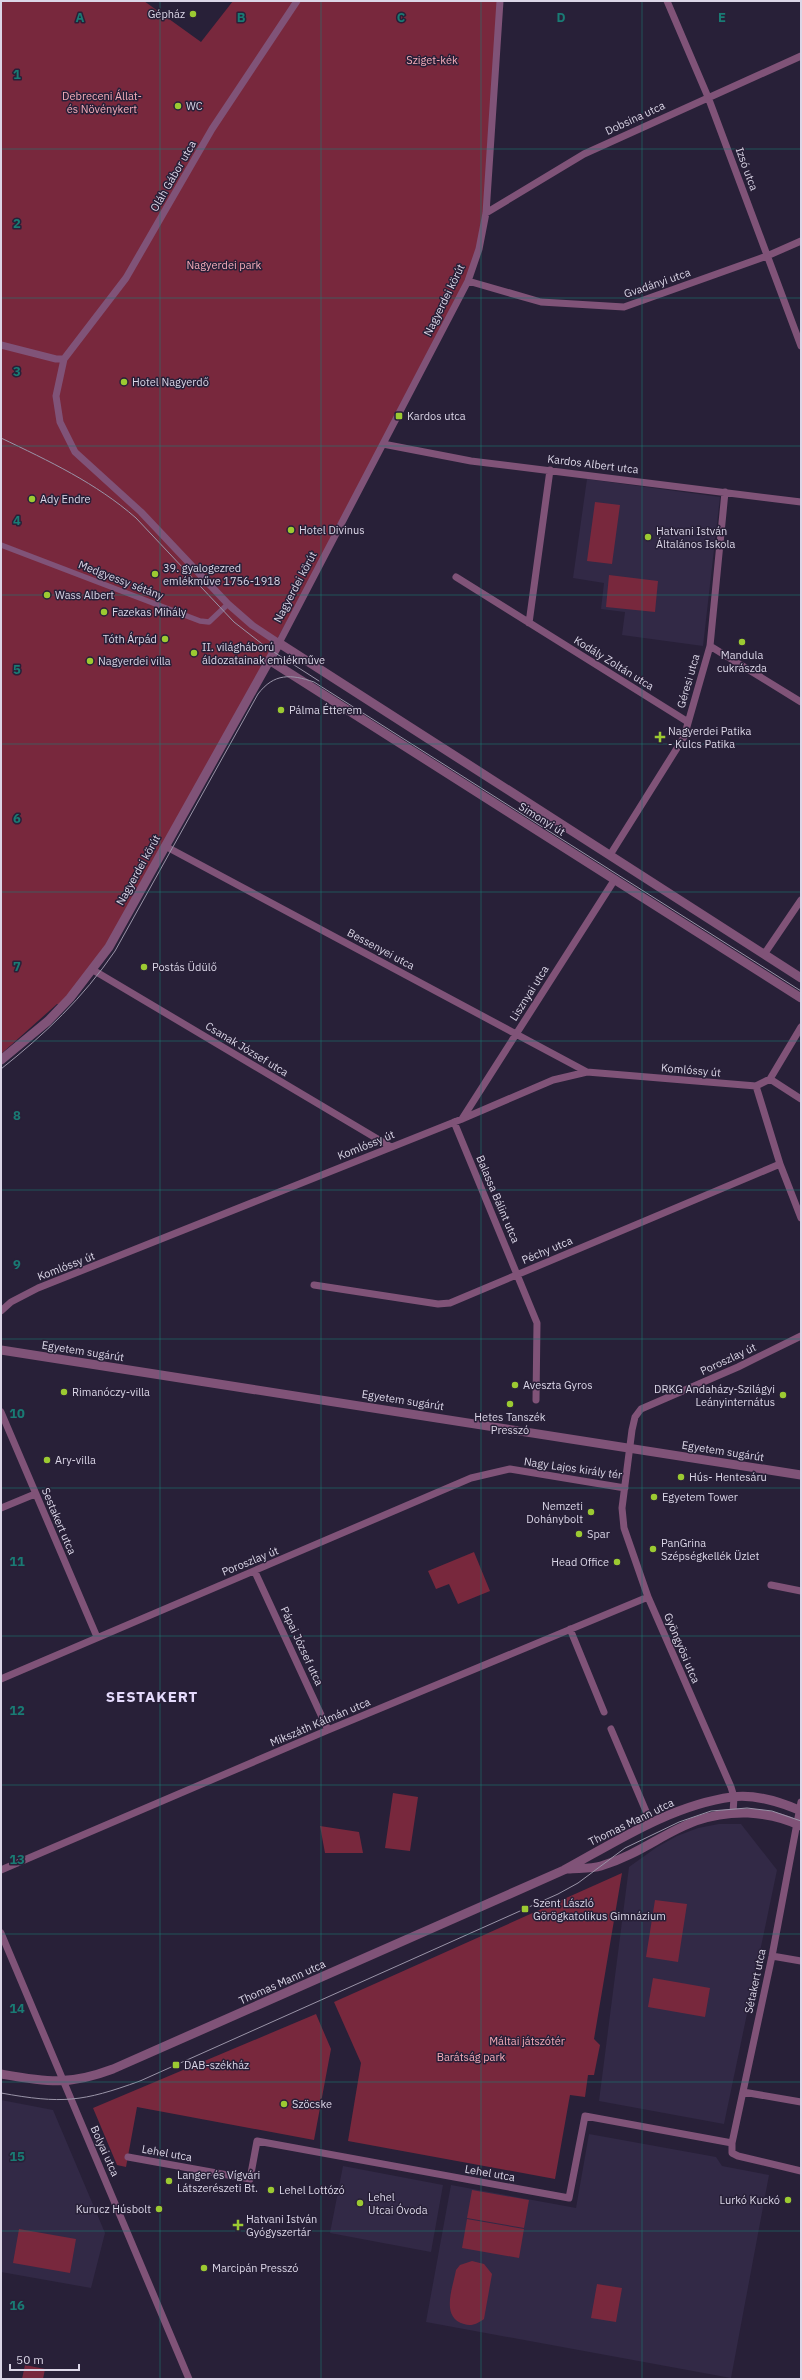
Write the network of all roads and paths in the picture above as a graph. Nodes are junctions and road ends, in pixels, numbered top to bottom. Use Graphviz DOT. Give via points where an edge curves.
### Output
graph roads {
  1 [pos="297,1"];
  2 [pos="500,1"];
  3 [pos="667,1"];
  4 [pos="801,56"];
  5 [pos="708,97"];
  6 [pos="486,213"];
  7 [pos="801,241"];
  8 [pos="767,256"];
  9 [pos="468,281"];
  10 [pos="1,345"];
  11 [pos="801,346"];
  12 [pos="64,359"];
  13 [pos="384,444"];
  14 [pos="550,470"];
  15 [pos="725,492"];
  16 [pos="801,502"];
  17 [pos="1,545"];
  18 [pos="456,577"];
  19 [pos="228,604"];
  20 [pos="529,623"];
  21 [pos="278,643"];
  22 [pos="710,646"];
  23 [pos="269,660"];
  24 [pos="801,702"];
  25 [pos="688,722"];
  26 [pos="165,846"];
  27 [pos="610,855"];
  28 [pos="614,879"];
  29 [pos="801,900"];
  30 [pos="765,953"];
  31 [pos="92,970"];
  32 [pos="801,978"];
  33 [pos="801,998"];
  34 [pos="801,1027"];
  35 [pos="516,1034"];
  36 [pos="1,1060"];
  37 [pos="587,1072"];
  38 [pos="770,1079"];
  39 [pos="756,1086"];
  40 [pos="801,1099"];
  41 [pos="462,1119"];
  42 [pos="454,1122"];
  43 [pos="391,1148"];
  44 [pos="780,1164"];
  45 [pos="801,1218"];
  46 [pos="517,1274"];
  47 [pos="314,1285"];
  48 [pos="1,1311"];
  49 [pos="801,1336"];
  50 [pos="1,1350"];
  51 [pos="536,1400"];
  52 [pos="641,1409"];
  53 [pos="1,1412"];
  54 [pos="630,1448"];
  55 [pos="510,1469"];
  56 [pos="801,1475"];
  57 [pos="625,1488"];
  58 [pos="35,1494"];
  59 [pos="1,1508"];
  60 [pos="255,1572"];
  61 [pos="771,1586"];
  62 [pos="801,1591"];
  63 [pos="648,1598"];
  64 [pos="570,1629"];
  65 [pos="98,1638"];
  66 [pos="1,1679"];
  67 [pos="604,1712"];
  68 [pos="611,1729"];
  69 [pos="328,1730"];
  70 [pos="734,1797"];
  71 [pos="800,1807"];
  72 [pos="733,1812"];
  73 [pos="651,1823"];
  74 [pos="799,1825"];
  75 [pos="1,1870"];
  76 [pos="564,1870"];
  77 [pos="1,1933"];
  78 [pos="772,1956"];
  79 [pos="801,1961"];
  80 [pos="1,2074"];
  81 [pos="66,2082"];
  82 [pos="743,2092"];
  83 [pos="801,2102"];
  84 [pos="732,2143"];
  85 [pos="128,2157"];
  86 [pos="801,2171"];
  87 [pos="189,2379"];
  1 -- 12 [label="street, Oláh Gábor utca" via="212,129 126,278"];
  2 -- 6 [label="street, Nagyerdei körút"];
  3 -- 5 [label="street, Izsó utca"];
  4 -- 5 [label="street, Dobsina utca"];
  5 -- 6 [label="street, Dobsina utca" via="584,154"];
  5 -- 8 [label="street, Izsó utca"];
  6 -- 9 [label="street, Nagyerdei körút" via="479,249"];
  7 -- 8 [label="street, Gvadányi utca"];
  8 -- 9 [label="street, Gvadányi utca" via="624,307 541,302"];
  8 -- 11 [label="street, Izsó utca"];
  9 -- 13 [label="street, Nagyerdei körút"];
  10 -- 12 [label="street"];
  12 -- 19 [label="street" via="58,379 57,409 62,428 75,452 142,512"];
  13 -- 14 [label="street, Kardos Albert utca" via="471,461"];
  13 -- 21 [label="street, Nagyerdei körút"];
  14 -- 15 [label="street, Kardos Albert utca"];
  14 -- 20 [label="street"];
  15 -- 16 [label="street, Kardos Albert utca"];
  15 -- 22 [label="street, Géresi utca"];
  17 -- 19 [label="street, Medgyessy sétány" via="200,621 209,622"];
  18 -- 20 [label="street, Kodály Zoltán utca"];
  19 -- 21 [label="street"];
  20 -- 25 [label="street, Kodály Zoltán utca"];
  21 -- 23 [label="street, Nagyerdei körút"];
  21 -- 27 [label="street, Simonyi út"];
  22 -- 24 [label="street"];
  22 -- 25 [label="street, Géresi utca"];
  23 -- 26 [label="street, Nagyerdei körút"];
  23 -- 28 [label="street, Simonyi út"];
  25 -- 27 [label="street, Géresi utca" via="684,737"];
  26 -- 31 [label="street, Nagyerdei körút" via="109,947"];
  26 -- 35 [label="street, Bessenyei utca"];
  27 -- 30 [label="street, Simonyi út"];
  28 -- 33 [label="street, Simonyi út"];
  28 -- 35 [label="street, Lisznyai utca"];
  29 -- 30 [label="street"];
  30 -- 32 [label="street, Simonyi út"];
  31 -- 36 [label="street, Nagyerdei körút" via="48,1021"];
  31 -- 43 [label="street, Csanak József utca"];
  34 -- 38 [label="street"];
  35 -- 37 [label="street, Bessenyei utca"];
  35 -- 41 [label="street, Lisznyai utca"];
  37 -- 39 [label="street, Komlóssy út"];
  37 -- 41 [label="street, Komlóssy út" via="553,1080"];
  38 -- 39 [label="street"];
  38 -- 40 [label="street"];
  39 -- 44 [label="street"];
  41 -- 42 [label="street, Komlóssy út"];
  42 -- 43 [label="street, Komlóssy út"];
  42 -- 46 [label="street, Balassa Bálint utca"];
  43 -- 48 [label="street, Komlóssy út" via="25,1295"];
  44 -- 45 [label="street"];
  44 -- 46 [label="street, Péchy utca"];
  46 -- 47 [label="street, Péchy utca" via="450,1303 438,1304"];
  46 -- 51 [label="street, Balassa Bálint utca" via="537,1322"];
  49 -- 52 [label="street, Poroszlay út" via="738,1367"];
  50 -- 54 [label="street, Egyetem sugárút"];
  52 -- 54 [label="street, Nagy Lajos király tér" via="632,1430"];
  53 -- 58 [label="street, Sestakert utca"];
  54 -- 56 [label="street, Egyetem sugárút"];
  54 -- 57 [label="street, Nagy Lajos király tér"];
  55 -- 57 [label="street, Nagy Lajos király tér"];
  55 -- 60 [label="street, Poroszlay út" via="471,1478"];
  57 -- 63 [label="street, Gyöngyösi utca" via="622,1508 624,1528"];
  58 -- 59 [label="street"];
  58 -- 65 [label="street, Sestakert utca"];
  60 -- 65 [label="street, Poroszlay út"];
  60 -- 69 [label="street, Pápai József utca"];
  61 -- 62 [label="street"];
  63 -- 64 [label="street, Mikszáth Kálmán utca"];
  63 -- 70 [label="street, Gyöngyösi utca"];
  64 -- 67 [label="street"];
  64 -- 69 [label="street, Mikszáth Kálmán utca"];
  65 -- 66 [label="street, Poroszlay út"];
  68 -- 73 [label="street"];
  69 -- 75 [label="street, Mikszáth Kálmán utca"];
  70 -- 71 [label="street, Thomas Mann utca"];
  70 -- 72 [label="street, Gyöngyösi utca"];
  70 -- 73 [label="street, Thomas Mann utca" via="697,1804"];
  71 -- 74 [label="street"];
  72 -- 74 [label="street, Thomas Mann utca" via="776,1816"];
  72 -- 76 [label="street, Thomas Mann utca" via="701,1818 600,1866"];
  73 -- 76 [label="street, Thomas Mann utca"];
  74 -- 78 [label="street, Sétakert utca"];
  76 -- 81 [label="street, Thomas Mann utca" via="113,2069"];
  77 -- 81 [label="street, Bolyai utca"];
  78 -- 79 [label="street"];
  78 -- 82 [label="street, Sétakert utca"];
  80 -- 81 [label="street, Thomas Mann utca" via="38,2081"];
  81 -- 87 [label="street, Bolyai utca" via="74,2108"];
  82 -- 83 [label="street"];
  82 -- 84 [label="street, Sétakert utca"];
  84 -- 85 [label="street, Lehel utca" via="585,2116 569,2198 257,2141 250,2179"];
  84 -- 86 [label="street" via="732,2153 738,2156"];
}
